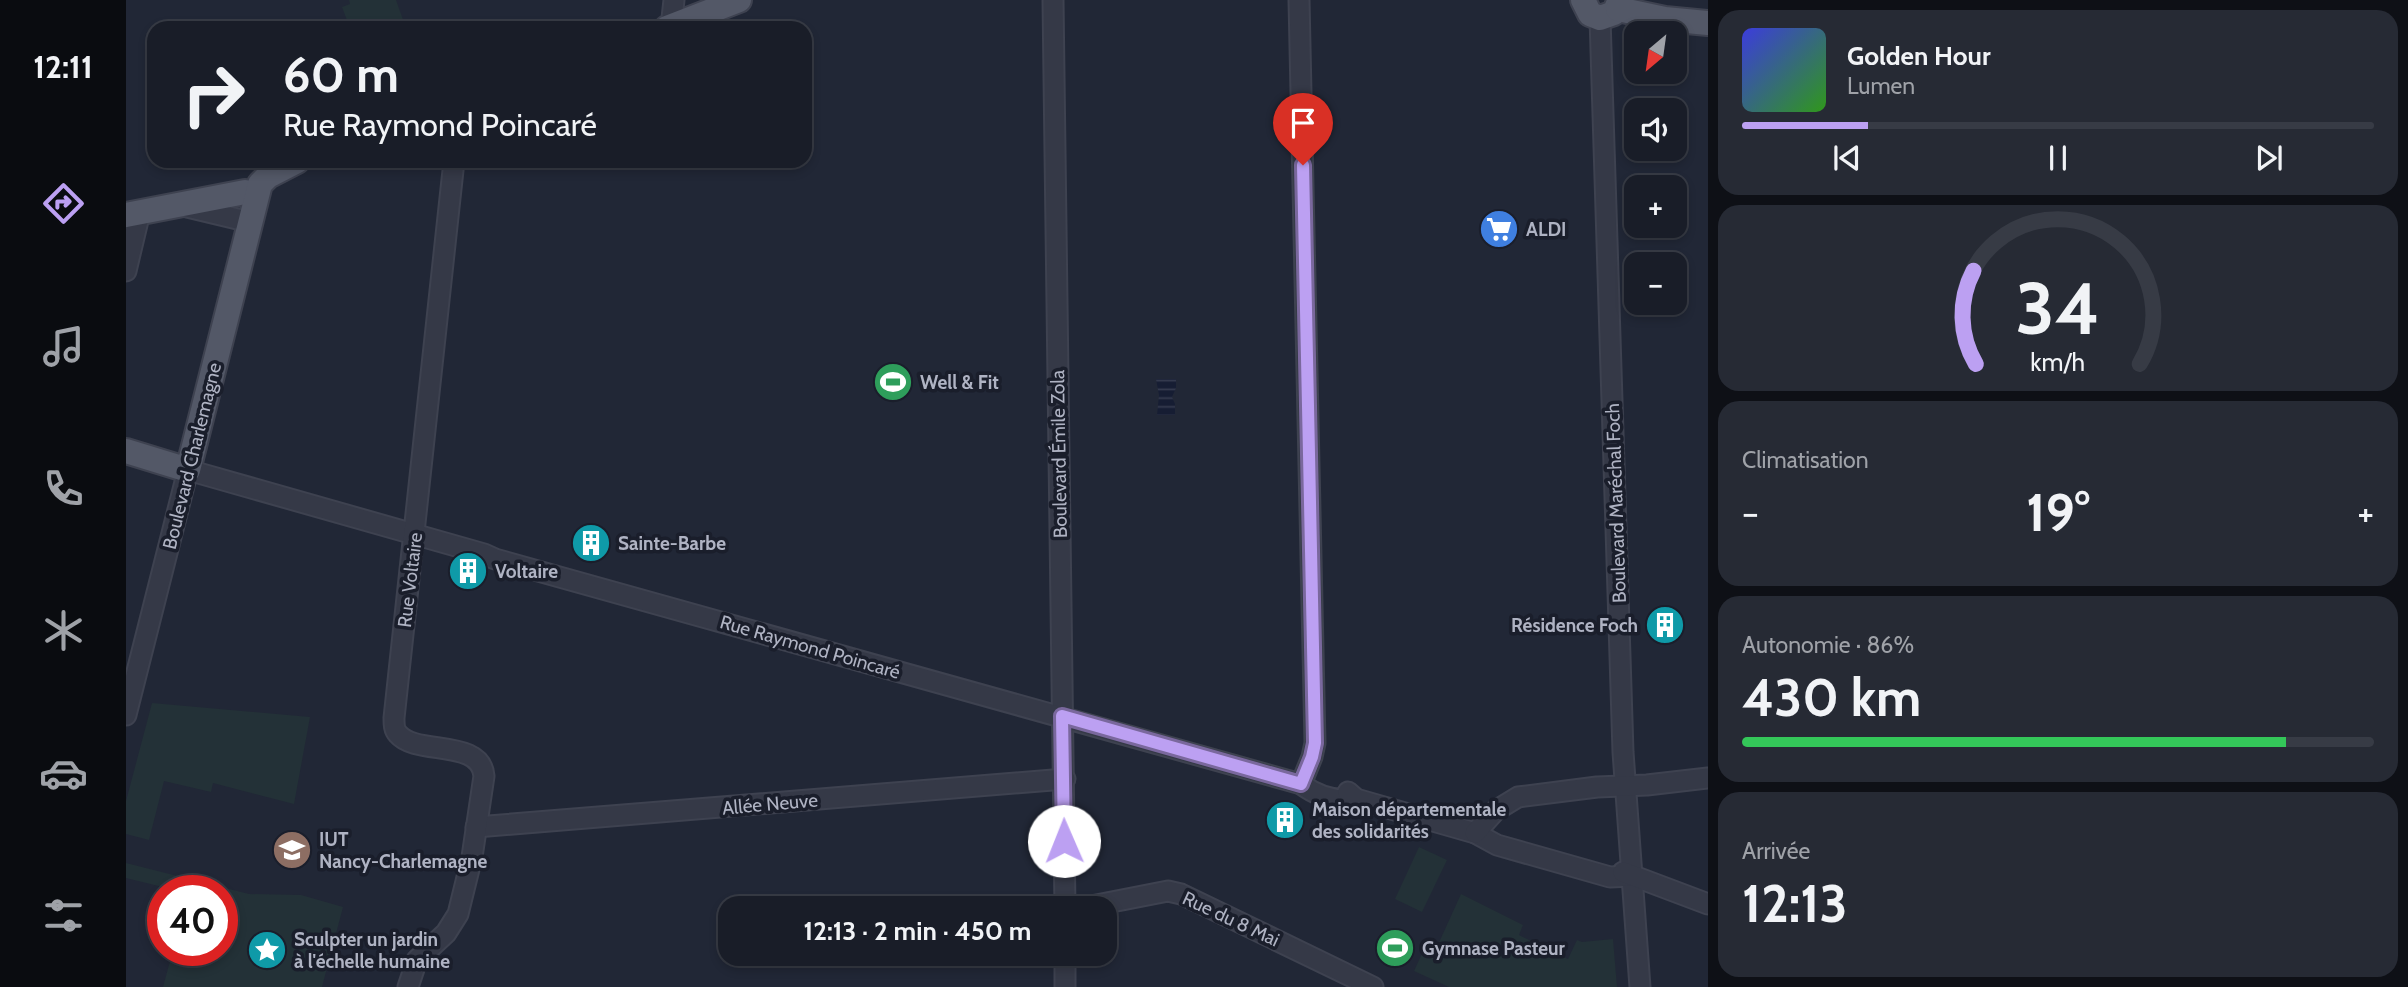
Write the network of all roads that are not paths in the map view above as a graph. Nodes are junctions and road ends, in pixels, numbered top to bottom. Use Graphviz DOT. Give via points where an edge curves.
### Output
graph roads {
  1 [pos="674,0"];
  2 [pos="739,0"];
  3 [pos="1053,0"];
  4 [pos="1300,0"];
  5 [pos="1605,7"];
  6 [pos="670,21"];
  7 [pos="685,21"];
  8 [pos="1708,23"];
  9 [pos="283,168"];
  10 [pos="453,168"];
  11 [pos="256,196"];
  12 [pos="179,205"];
  13 [pos="133,213"];
  14 [pos="250,222"];
  15 [pos="126,271"];
  16 [pos="126,451"];
  17 [pos="188,470"];
  18 [pos="415,534"];
  19 [pos="131,678"];
  20 [pos="126,715"];
  21 [pos="1062,716"];
  22 [pos="1708,778"];
  23 [pos="1065,779"];
  24 [pos="1301,784"];
  25 [pos="1626,786"];
  26 [pos="476,827"];
  27 [pos="1475,833"];
  28 [pos="1632,876"];
  29 [pos="1065,896"];
  30 [pos="1117,901"];
  31 [pos="1708,904"];
  32 [pos="1065,966"];
  33 [pos="408,987"];
  34 [pos="1065,987"];
  35 [pos="1373,987"];
  36 [pos="1640,987"];
  1 -- 6 [label="street"];
  2 -- 7 [label="main road"];
  3 -- 21 [label="street, Boulevard Émile Zola"];
  4 -- 24 [label="street" via="1315,743"];
  5 -- 8 [label="main road"];
  5 -- 25 [label="street, Boulevard Maréchal Foch"];
  9 -- 11 [label="main road" via="260,184"];
  10 -- 18 [label="street, Rue Voltaire"];
  11 -- 12 [label="main road" via="246,191"];
  11 -- 14 [label="main road, Boulevard Charlemagne"];
  12 -- 13 [label="main road"];
  12 -- 14 [label="street"];
  13 -- 15 [label="street"];
  14 -- 17 [label="main road, Boulevard Charlemagne"];
  16 -- 17 [label="main road"];
  17 -- 18 [label="street, Rue Raymond Poincaré"];
  17 -- 19 [label="street, Boulevard Charlemagne"];
  18 -- 21 [label="street, Rue Raymond Poincaré"];
  18 -- 26 [label="street, Rue Voltaire" via="395,729 405,740 480,760 484,776"];
  19 -- 20 [label="street, Boulevard Charlemagne"];
  21 -- 23 [label="street, Boulevard Émile Zola"];
  21 -- 24 [label="street, Rue Raymond Poincaré"];
  22 -- 25 [label="street"];
  23 -- 26 [label="street, Allée Neuve"];
  23 -- 29 [label="street, Boulevard Émile Zola"];
  24 -- 27 [label="street, Rue Raymond Poincaré" via="1316,780 1356,799"];
  25 -- 27 [label="street" via="1518,797 1495,811"];
  25 -- 28 [label="street, Boulevard Maréchal Foch"];
  26 -- 33 [label="street, Rue Voltaire" via="460,908 446,933 417,960"];
  27 -- 28 [label="street, Rue Raymond Poincaré" via="1512,837 1609,864"];
  28 -- 31 [label="street, Rue Raymond Poincaré"];
  28 -- 36 [label="street, Boulevard Maréchal Foch"];
  30 -- 35 [label="street, Rue du 8 Mai" via="1168,891 1181,894"];
  32 -- 34 [label="street"];
}
